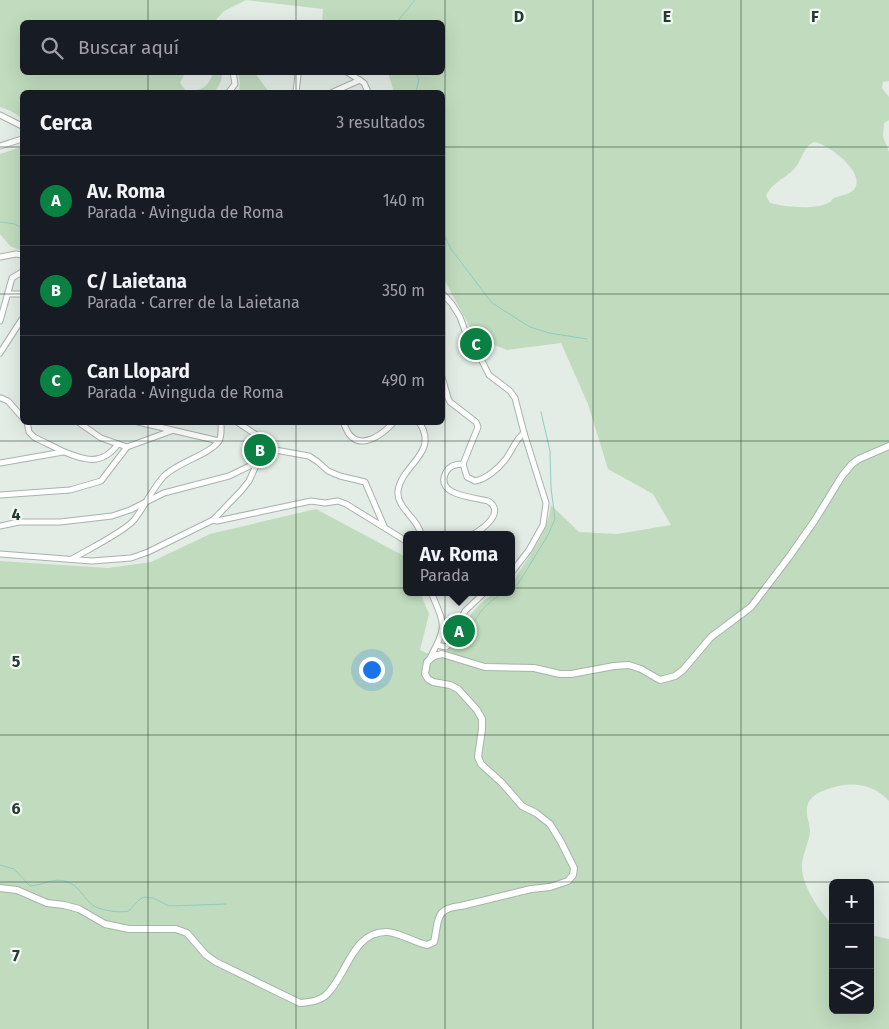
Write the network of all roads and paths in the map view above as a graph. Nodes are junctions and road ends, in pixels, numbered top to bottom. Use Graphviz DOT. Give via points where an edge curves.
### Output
graph roads {
  1 [pos="234,75"];
  2 [pos="298,75"];
  3 [pos="351,75"];
  4 [pos="360,80"];
  5 [pos="230,90"];
  6 [pos="296,90"];
  7 [pos="338,90"];
  8 [pos="367,90"];
  9 [pos="0,115"];
  10 [pos="20,125"];
  11 [pos="20,140"];
  12 [pos="0,146"];
  13 [pos="20,255"];
  14 [pos="0,257"];
  15 [pos="20,273"];
  16 [pos="9,294"];
  17 [pos="20,294"];
  18 [pos="445,298"];
  19 [pos="0,321"];
  20 [pos="20,322"];
  21 [pos="0,353"];
  22 [pos="445,388"];
  23 [pos="0,397"];
  24 [pos="20,415"];
  25 [pos="28,425"];
  26 [pos="82,425"];
  27 [pos="149,425"];
  28 [pos="221,425"];
  29 [pos="242,425"];
  30 [pos="345,425"];
  31 [pos="391,425"];
  32 [pos="421,425"];
  33 [pos="171,431"];
  34 [pos="524,433"];
  35 [pos="219,441"];
  36 [pos="118,444"];
  37 [pos="127,446"];
  38 [pos="889,446"];
  39 [pos="264,448"];
  40 [pos="66,452"];
  41 [pos="258,462"];
  42 [pos="0,464"];
  43 [pos="463,464"];
  44 [pos="0,495"];
  45 [pos="145,503"];
  46 [pos="213,520"];
  47 [pos="0,526"];
  48 [pos="385,528"];
  49 [pos="420,531"];
  50 [pos="479,531"];
  51 [pos="403,539"];
  52 [pos="0,554"];
  53 [pos="72,559"];
  54 [pos="515,568"];
  55 [pos="433,596"];
  56 [pos="480,596"];
  57 [pos="442,645"];
  58 [pos="441,654"];
  59 [pos="453,657"];
  60 [pos="427,662"];
  61 [pos="0,888"];
  1 -- 5 [label="street" via="235,84"];
  2 -- 6 [label="street"];
  3 -- 4 [label="street"];
  4 -- 7 [label="street"];
  4 -- 8 [label="street"];
  9 -- 10 [label="street"];
  11 -- 12 [label="street"];
  13 -- 14 [label="street"];
  15 -- 16 [label="street" via="12,278"];
  16 -- 17 [label="street"];
  16 -- 19 [label="street"];
  18 -- 34 [label="street" via="460,317 468,339 489,375 515,398"];
  20 -- 21 [label="street"];
  22 -- 43 [label="street" via="450,402 478,427"];
  23 -- 24 [label="street"];
  25 -- 40 [label="street" via="34,437"];
  26 -- 36 [label="street" via="100,438"];
  27 -- 33 [label="street"];
  28 -- 35 [label="street"];
  29 -- 39 [label="street" via="261,438"];
  30 -- 31 [label="street" via="349,435 359,440 379,436"];
  32 -- 49 [label="street" via="425,432 424,448 397,494"];
  33 -- 35 [label="street"];
  33 -- 37 [label="street"];
  34 -- 43 [label="street" via="505,461 480,480 467,477"];
  34 -- 54 [label="street" via="546,504 543,525 530,550"];
  35 -- 45 [label="street" via="174,468"];
  36 -- 37 [label="street"];
  36 -- 40 [label="street" via="109,454 94,460"];
  37 -- 44 [label="street" via="101,481 70,490"];
  38 -- 59 [label="street" via="852,464 789,557 751,606 711,637 683,670 670,678 656,679 629,665 565,674 534,668 481,667"];
  39 -- 41 [label="street"];
  39 -- 48 [label="street" via="310,456 328,471 365,482"];
  40 -- 42 [label="street"];
  41 -- 45 [label="street" via="229,476 164,493"];
  41 -- 46 [label="street" via="241,491"];
  43 -- 50 [label="street" via="448,468 444,478 446,488 493,504 490,522"];
  45 -- 47 [label="street" via="112,516"];
  45 -- 53 [label="street" via="130,523"];
  46 -- 48 [label="street" via="311,501 338,501"];
  46 -- 53 [label="street" via="137,557 100,561"];
  48 -- 51 [label="street"];
  52 -- 53 [label="street"];
  55 -- 57 [label="street" via="443,623"];
  56 -- 57 [label="street" via="465,611"];
  57 -- 58 [label="street"];
  57 -- 58 [label="street" via="437,652"];
  57 -- 59 [label="street"];
  57 -- 60 [label="street"];
  58 -- 59 [label="street"];
  58 -- 60 [label="street"];
  60 -- 61 [label="street" via="425,674 428,679 458,689 477,710 482,719 478,757 481,764 522,806 550,824 574,868 568,881 450,907 439,918 434,942 427,945 394,933 376,933 362,942 328,993 314,1002 300,1003 216,962 187,933 176,929 128,929 105,924 79,909"];
}
